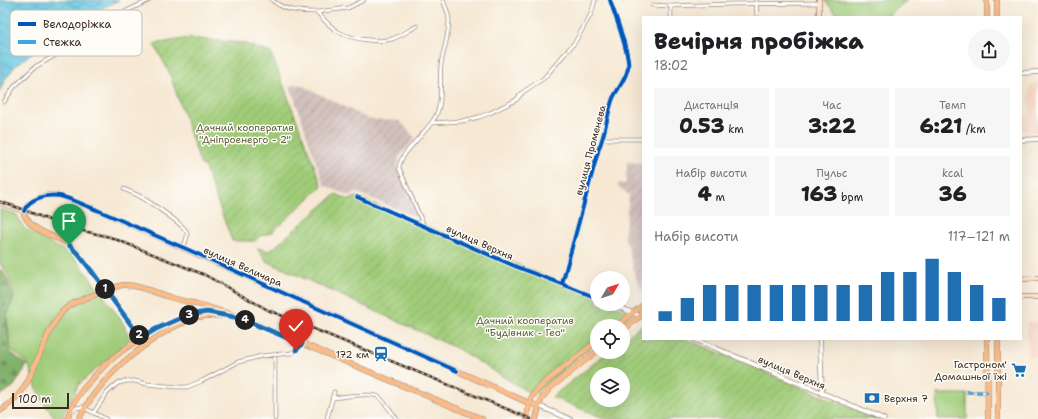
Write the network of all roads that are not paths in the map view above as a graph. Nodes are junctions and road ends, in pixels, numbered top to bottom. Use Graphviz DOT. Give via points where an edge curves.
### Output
graph roads {
  1 [pos="150,0"];
  2 [pos="272,0"];
  3 [pos="364,0"];
  4 [pos="443,0"];
  5 [pos="595,0"];
  6 [pos="610,0"];
  7 [pos="987,0"];
  8 [pos="997,0"];
  9 [pos="756,2"];
  10 [pos="819,2"];
  11 [pos="652,4"];
  12 [pos="671,6"];
  13 [pos="128,10"];
  14 [pos="317,12"];
  15 [pos="671,16"];
  16 [pos="757,16"];
  17 [pos="819,16"];
  18 [pos="987,16"];
  19 [pos="997,16"];
  20 [pos="417,26"];
  21 [pos="54,56"];
  22 [pos="1038,72"];
  23 [pos="1022,73"];
  24 [pos="4,102"];
  25 [pos="432,123"];
  26 [pos="603,139"];
  27 [pos="642,139"];
  28 [pos="1038,139"];
  29 [pos="1022,140"];
  30 [pos="124,189"];
  31 [pos="357,196"];
  32 [pos="0,204"];
  33 [pos="22,211"];
  34 [pos="424,226"];
  35 [pos="183,248"];
  36 [pos="1038,278"];
  37 [pos="1022,279"];
  38 [pos="562,284"];
  39 [pos="590,295"];
  40 [pos="1022,297"];
  41 [pos="1038,297"];
  42 [pos="642,306"];
  43 [pos="628,311"];
  44 [pos="633,313"];
  45 [pos="223,315"];
  46 [pos="642,316"];
  47 [pos="240,318"];
  48 [pos="625,319"];
  49 [pos="630,325"];
  50 [pos="141,338"];
  51 [pos="696,340"];
  52 [pos="820,340"];
  53 [pos="987,340"];
  54 [pos="998,340"];
  55 [pos="302,344"];
  56 [pos="143,346"];
  57 [pos="590,347"];
  58 [pos="275,354"];
  59 [pos="590,356"];
  60 [pos="334,392"];
  61 [pos="967,392"];
  62 [pos="988,392"];
  63 [pos="822,394"];
  64 [pos="332,398"];
  65 [pos="529,403"];
  66 [pos="538,406"];
  67 [pos="85,408"];
  68 [pos="0,411"];
  69 [pos="69,412"];
  70 [pos="94,412"];
  71 [pos="66,419"];
  72 [pos="80,419"];
  73 [pos="106,419"];
  74 [pos="275,419"];
  75 [pos="327,419"];
  76 [pos="397,419"];
  77 [pos="482,419"];
  78 [pos="526,419"];
  79 [pos="536,419"];
  80 [pos="570,419"];
  81 [pos="884,419"];
  82 [pos="988,419"];
  83 [pos="998,419"];
  1 -- 13 [label="street"];
  2 -- 14 [label="street" via="285,8"];
  3 -- 14 [label="street" via="348,8"];
  4 -- 25 [label="street" via="449,18 448,34 441,67 439,109"];
  5 -- 25 [label="street" via="591,14 575,42 544,78 516,100 479,117"];
  6 -- 26 [label="street, вулиця Променева" via="626,50 628,68 608,114"];
  7 -- 18 [label="main road"];
  8 -- 19 [label="main road"];
  9 -- 10 [label="street"];
  9 -- 12 [label="street"];
  9 -- 16 [label="street"];
  10 -- 17 [label="main road"];
  11 -- 12 [label="street"];
  12 -- 15 [label="street"];
  14 -- 20 [label="street" via="338,32 372,40 392,39"];
  21 -- 24 [label="street" via="35,68 14,87"];
  22 -- 23 [label="street"];
  25 -- 34 [label="street" via="399,165"];
  26 -- 27 [label="street"];
  26 -- 38 [label="street, вулиця Променева"];
  28 -- 29 [label="street"];
  30 -- 35 [label="street" via="140,197 185,229 187,239"];
  31 -- 34 [label="street, вулиця Верхня"];
  32 -- 33 [label="main road"];
  33 -- 35 [label="main road, вулиця Величара" via="38,198 60,196"];
  33 -- 50 [label="main road, bridge" via="28,222 69,245 79,255"];
  34 -- 38 [label="street, вулиця Верхня"];
  35 -- 65 [label="main road, вулиця Величара"];
  36 -- 37 [label="main road"];
  38 -- 39 [label="street, вулиця Верхня"];
  40 -- 41 [label="main road"];
  42 -- 44 [label="main road"];
  43 -- 44 [label="street"];
  44 -- 46 [label="street"];
  44 -- 48 [label="main road"];
  45 -- 47 [label="main road"];
  45 -- 50 [label="main road" via="207,312 188,315"];
  45 -- 56 [label="main road" via="199,317 181,323"];
  46 -- 49 [label="main road"];
  47 -- 55 [label="main road"];
  47 -- 68 [label="main road" via="210,307 133,286 120,285 67,307 62,312 22,391"];
  50 -- 56 [label="main road"];
  50 -- 69 [label="main road" via="101,369"];
  51 -- 63 [label="street, вулиця Верхня"];
  52 -- 63 [label="street"];
  53 -- 62 [label="main road"];
  54 -- 83 [label="main road"];
  55 -- 58 [label="street" via="291,353"];
  55 -- 77 [label="main road"];
  56 -- 67 [label="main road" via="124,361"];
  57 -- 65 [label="main road" via="543,384"];
  58 -- 70 [label="street" via="238,362 187,387 135,381 118,383 107,393"];
  58 -- 74 [label="street"];
  59 -- 66 [label="main road" via="548,389"];
  60 -- 64 [label="street"];
  61 -- 62 [label="street"];
  62 -- 82 [label="main road"];
  63 -- 81 [label="street, вулиця Верхня"];
  64 -- 75 [label="street"];
  64 -- 76 [label="street" via="374,395 379,397"];
  65 -- 66 [label="main road, вулиця Величара"];
  65 -- 78 [label="main road"];
  66 -- 79 [label="main road"];
  66 -- 80 [label="street"];
  67 -- 69 [label="street" via="76,408"];
  67 -- 70 [label="street"];
  67 -- 72 [label="main road"];
  69 -- 71 [label="main road"];
  70 -- 73 [label="street"];
}
